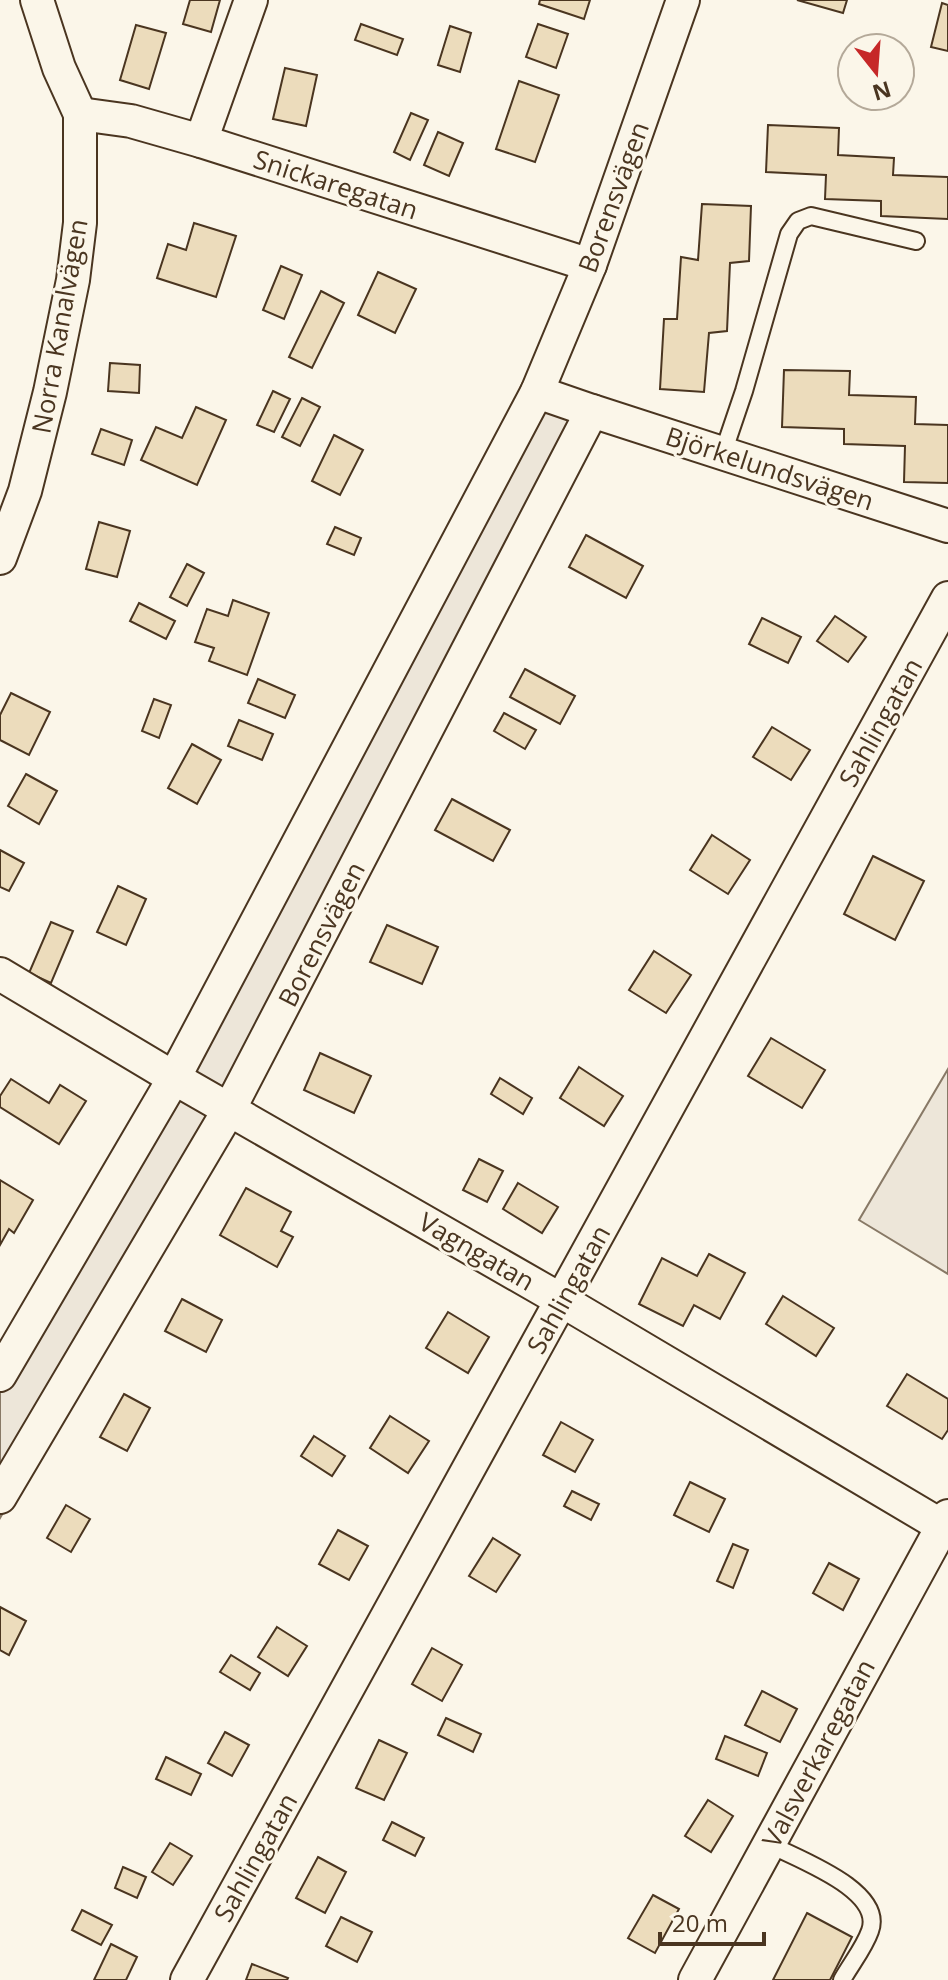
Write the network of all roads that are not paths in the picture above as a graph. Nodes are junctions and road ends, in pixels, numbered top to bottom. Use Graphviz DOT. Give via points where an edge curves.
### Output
graph roads {
  1 [pos="37,0"];
  2 [pos="251,0"];
  3 [pos="683,0"];
  4 [pos="80,114"];
  5 [pos="201,141"];
  6 [pos="916,241"];
  7 [pos="590,265"];
  8 [pos="537,392"];
  9 [pos="592,411"];
  10 [pos="723,453"];
  11 [pos="948,526"];
  12 [pos="0,558"];
  13 [pos="948,598"];
  14 [pos="0,974"];
  15 [pos="174,1078"];
  16 [pos="230,1108"];
  17 [pos="561,1300"];
  18 [pos="0,1375"];
  19 [pos="0,1497"];
  20 [pos="945,1521"];
  21 [pos="769,1844"];
  22 [pos="187,1980"];
  23 [pos="695,1980"];
  24 [pos="842,1980"];
  1 -- 4 [label="street, Norra Kanalvägen"];
  2 -- 5 [label="street"];
  3 -- 7 [label="street, Borensvägen"];
  4 -- 5 [label="street, Snickaregatan" via="131,121"];
  4 -- 12 [label="street, Norra Kanalvägen" via="80,223 73,280 25,491"];
  5 -- 7 [label="street, Snickaregatan"];
  6 -- 10 [label="lane" via="811,216 798,221 789,234"];
  7 -- 8 [label="street, Borensvägen"];
  8 -- 9 [label="street"];
  8 -- 15 [label="street, Borensvägen"];
  9 -- 10 [label="street, Björkelundsvägen"];
  9 -- 16 [label="street, Borensvägen"];
  10 -- 11 [label="street, Björkelundsvägen"];
  13 -- 17 [label="street, Sahlingatan"];
  14 -- 15 [label="street, Vagngatan"];
  15 -- 16 [label="street, Vagngatan"];
  15 -- 18 [label="street, Borensvägen"];
  16 -- 17 [label="street, Vagngatan"];
  16 -- 19 [label="street, Borensvägen"];
  17 -- 20 [label="street, Vagngatan"];
  17 -- 22 [label="street, Sahlingatan"];
  20 -- 21 [label="street, Valsverkaregatan"];
  21 -- 23 [label="street, Valsverkaregatan"];
  21 -- 24 [label="lane" via="854,1889 866,1901 871,1929"];
}
